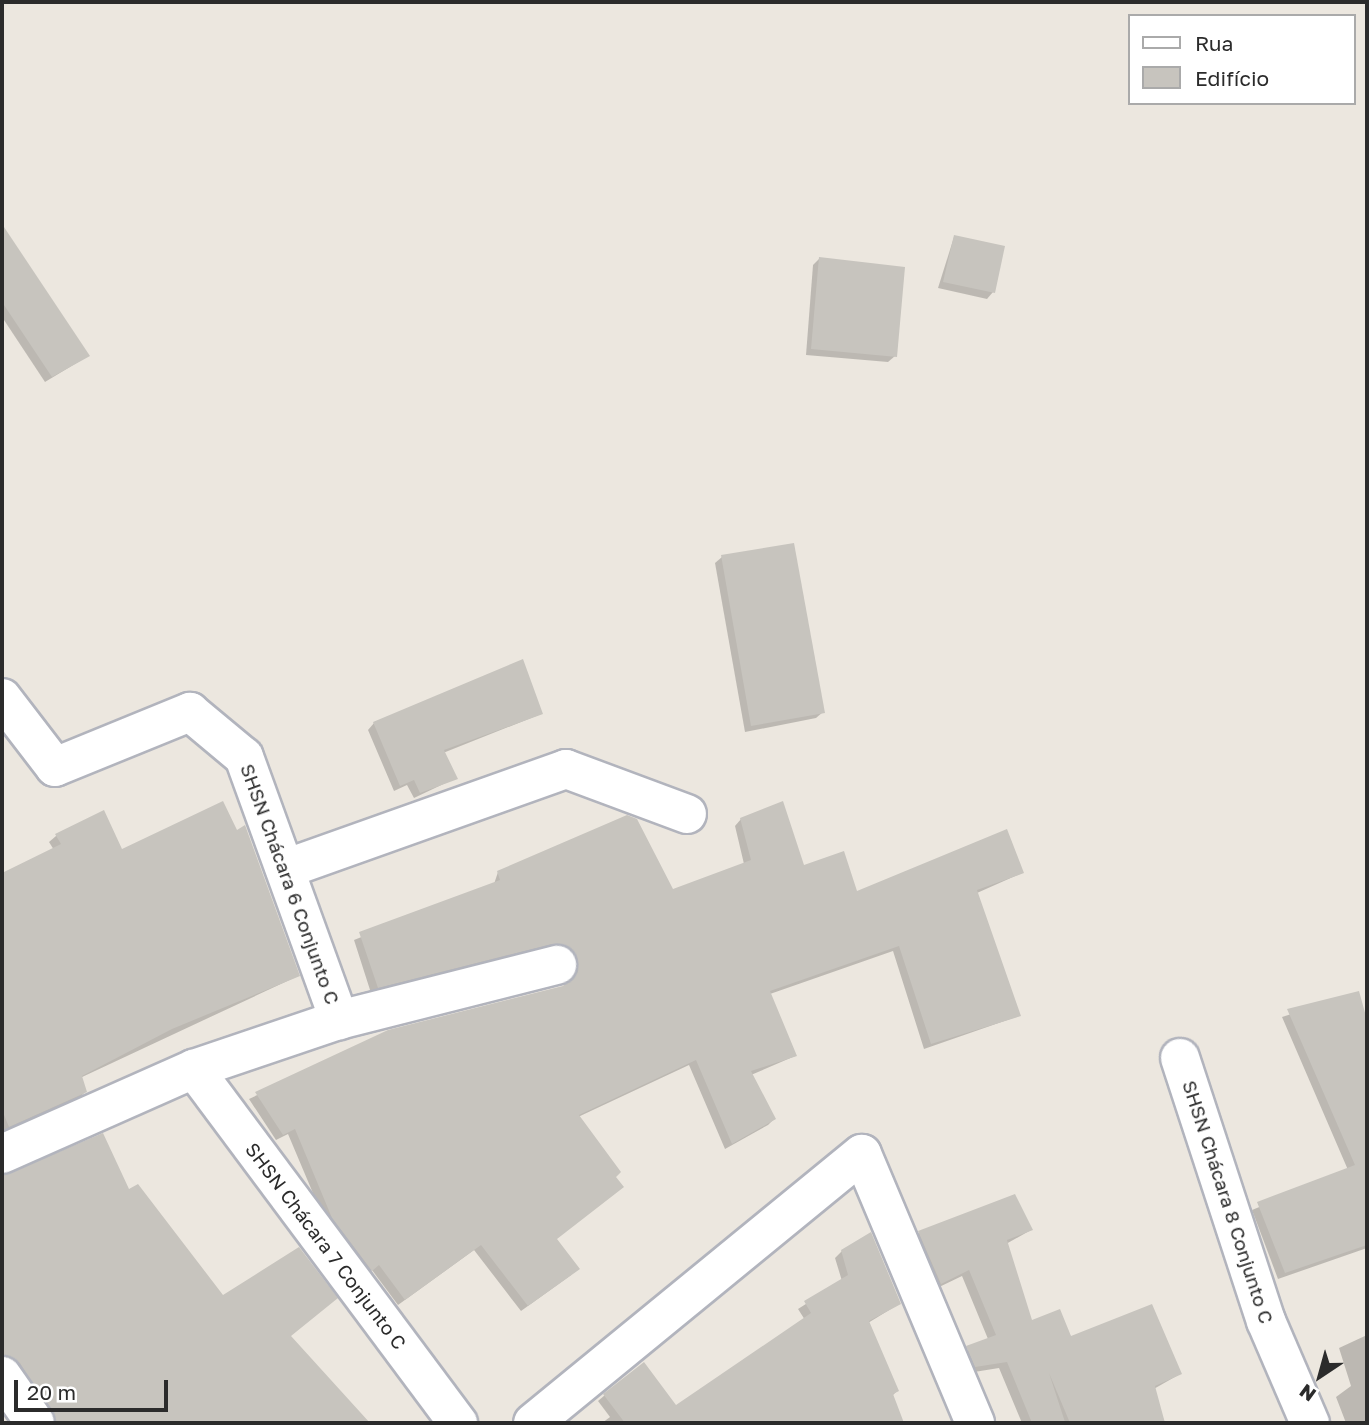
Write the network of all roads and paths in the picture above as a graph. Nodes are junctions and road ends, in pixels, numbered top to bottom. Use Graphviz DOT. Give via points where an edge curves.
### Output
graph roads {
  1 [pos="2,698"];
  2 [pos="687,814"];
  3 [pos="285,869"];
  4 [pos="557,965"];
  5 [pos="339,1020"];
  6 [pos="1180,1058"];
  7 [pos="194,1069"];
  8 [pos="2,1154"];
  9 [pos="2,1376"];
  10 [pos="35,1423"];
  11 [pos="458,1423"];
  12 [pos="533,1423"];
  13 [pos="975,1423"];
  14 [pos="1310,1423"];
  1 -- 3 [label="street, SHSN Chácara 6 Conjunto C" via="55,767 190,712 244,757"];
  2 -- 3 [label="street" via="566,769"];
  3 -- 5 [label="street, SHSN Chácara 6 Conjunto C"];
  4 -- 5 [label="street"];
  5 -- 7 [label="street"];
  6 -- 14 [label="street, SHSN Chácara 8 Conjunto C" via="1266,1321"];
  7 -- 8 [label="street"];
  7 -- 11 [label="street, SHSN Chácara 7 Conjunto C"];
  9 -- 10 [label="street"];
  12 -- 13 [label="street" via="862,1154"];
}
